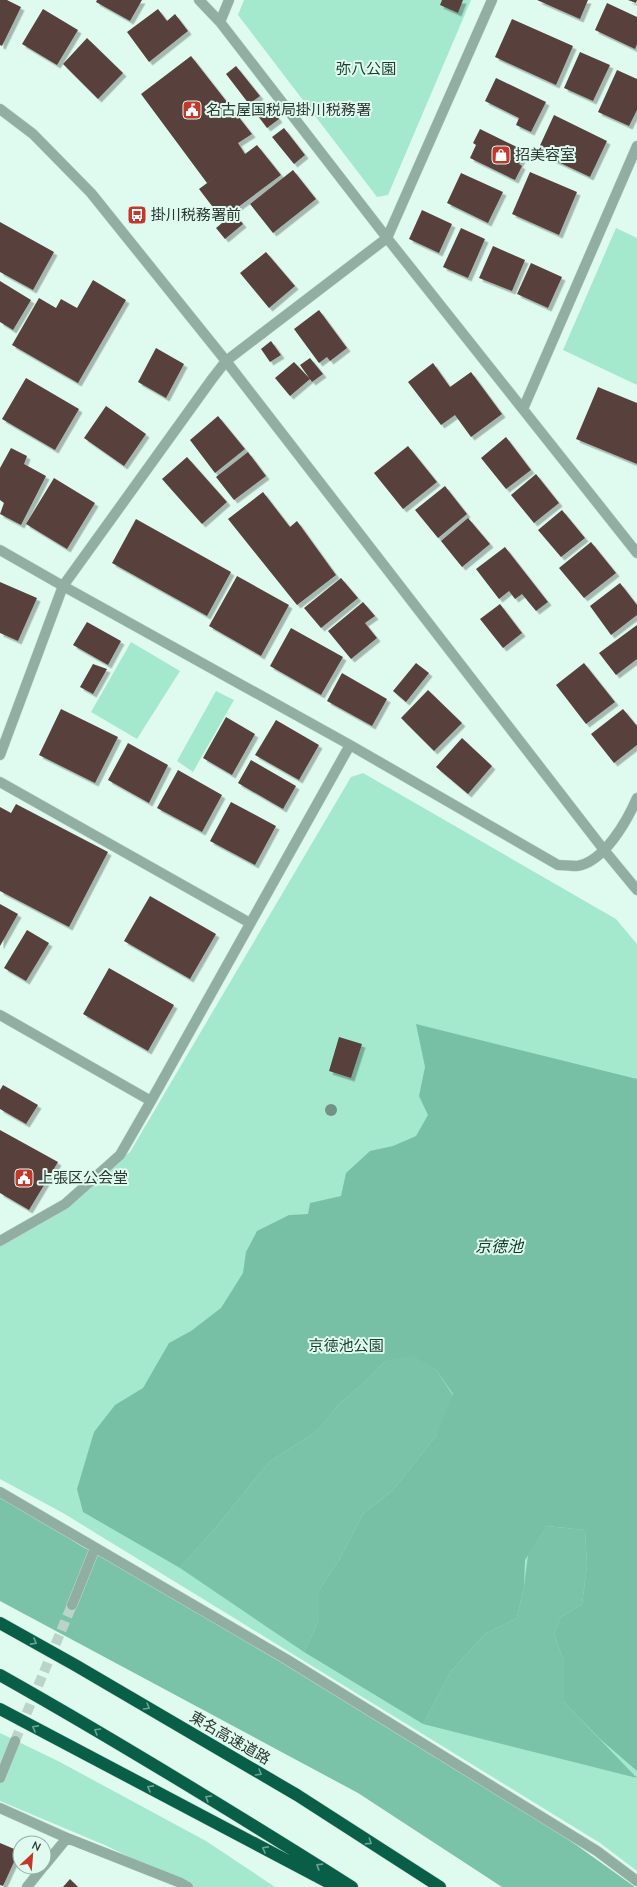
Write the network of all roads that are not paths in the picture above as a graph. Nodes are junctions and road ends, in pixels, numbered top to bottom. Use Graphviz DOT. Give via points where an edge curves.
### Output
graph roads {
  1 [pos="199,0"];
  2 [pos="229,0"];
  3 [pos="492,0"];
  4 [pos="220,22"];
  5 [pos="0,109"];
  6 [pos="637,146"];
  7 [pos="387,238"];
  8 [pos="226,361"];
  9 [pos="522,409"];
  10 [pos="0,550"];
  11 [pos="637,553"];
  12 [pos="63,586"];
  13 [pos="350,744"];
  14 [pos="0,755"];
  15 [pos="0,782"];
  16 [pos="637,798"];
  17 [pos="604,850"];
  18 [pos="637,890"];
  19 [pos="250,924"];
  20 [pos="0,1015"];
  21 [pos="151,1102"];
  22 [pos="0,1228"];
  23 [pos="10,1234"];
  24 [pos="0,1240"];
  25 [pos="0,1492"];
  26 [pos="95,1548"];
  27 [pos="72,1605"];
  28 [pos="0,1623"];
  29 [pos="0,1675"];
  30 [pos="0,1709"];
  31 [pos="15,1741"];
  32 [pos="0,1778"];
  33 [pos="0,1808"];
  34 [pos="67,1838"];
  35 [pos="52,1856"];
  36 [pos="37,1875"];
  37 [pos="637,1881"];
  38 [pos="27,1887"];
  39 [pos="188,1887"];
  40 [pos="337,1887"];
  41 [pos="352,1887"];
  42 [pos="440,1887"];
  1 -- 4 [label="street"];
  2 -- 4 [label="street"];
  3 -- 7 [label="street"];
  4 -- 7 [label="street"];
  5 -- 8 [label="street" via="33,134 91,192"];
  6 -- 9 [label="street"];
  7 -- 8 [label="street"];
  7 -- 9 [label="street"];
  8 -- 12 [label="street"];
  8 -- 17 [label="street"];
  9 -- 11 [label="street"];
  10 -- 12 [label="street"];
  12 -- 13 [label="street"];
  12 -- 14 [label="street"];
  13 -- 17 [label="street" via="558,865 577,866"];
  13 -- 19 [label="street"];
  15 -- 19 [label="street"];
  16 -- 17 [label="street" via="630,816"];
  17 -- 18 [label="street"];
  19 -- 21 [label="street"];
  20 -- 21 [label="street"];
  21 -- 23 [label="street" via="120,1155 65,1204"];
  22 -- 23 [label="street"];
  23 -- 24 [label="street"];
  25 -- 26 [label="street"];
  26 -- 27 [label="street"];
  26 -- 37 [label="street" via="286,1659 487,1782 597,1851"];
  28 -- 42 [label="highway, 東名高速道路, one-way" via="297,1795"];
  41 -- 29 [label="highway, one-way"];
  40 -- 30 [label="highway, one-way"];
  31 -- 32 [label="street"];
  33 -- 34 [label="street"];
  34 -- 35 [label="street"];
  34 -- 39 [label="street"];
  36 -- 38 [label="street"];
}
